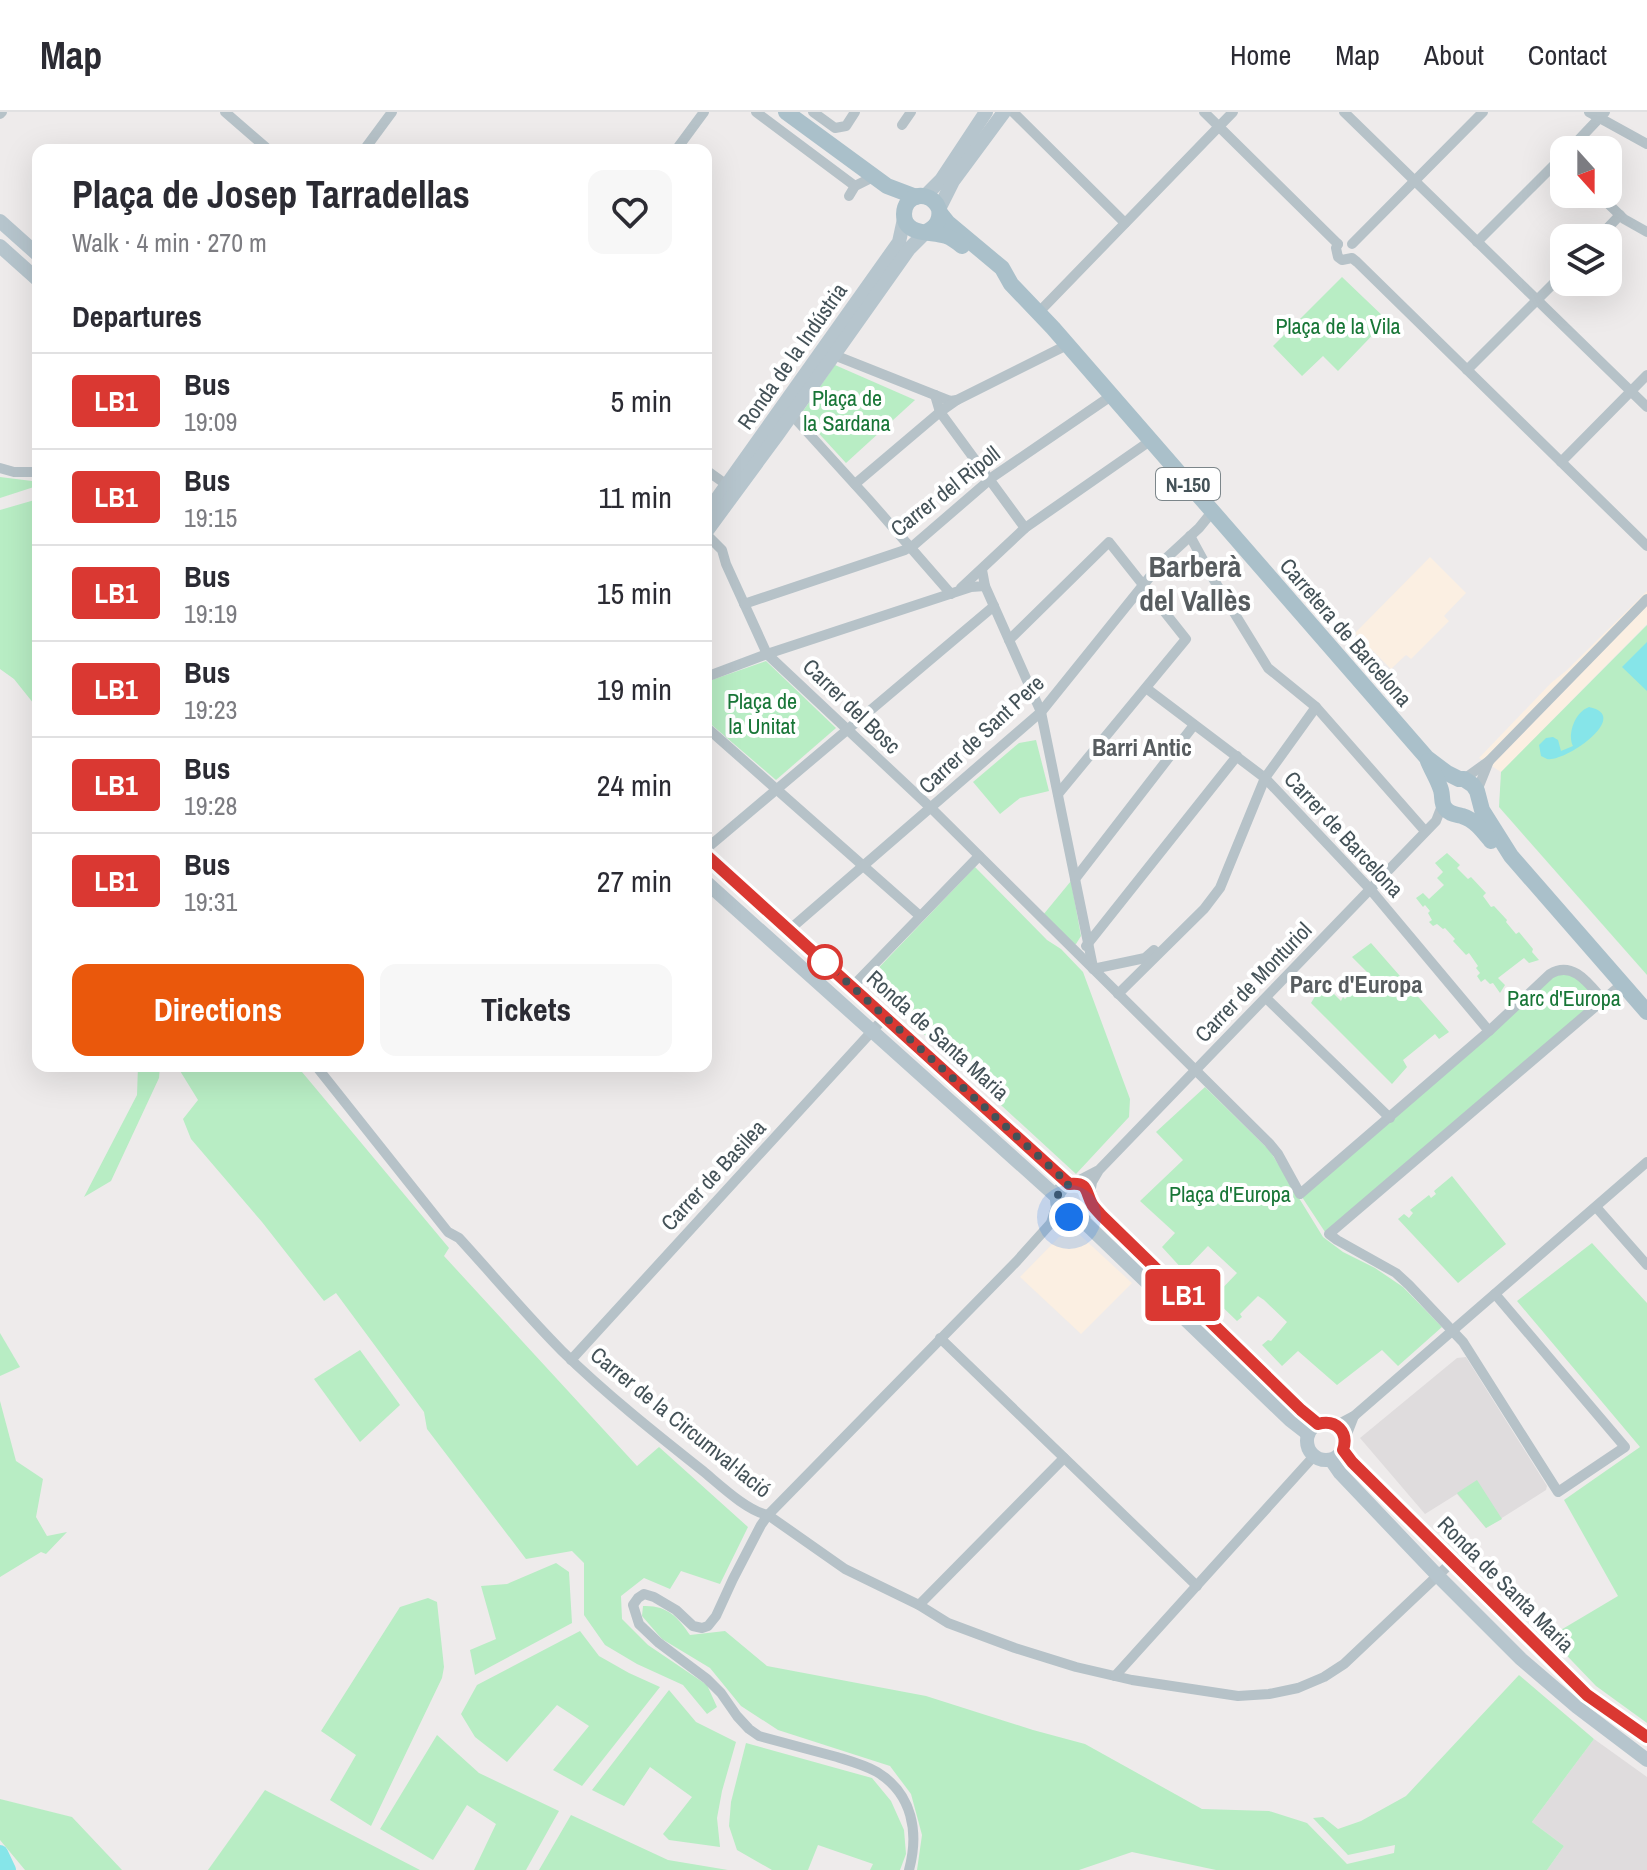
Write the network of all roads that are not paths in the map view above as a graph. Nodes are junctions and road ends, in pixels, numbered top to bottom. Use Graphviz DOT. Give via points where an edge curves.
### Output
graph roads {
  1 [pos="225,112"];
  2 [pos="392,112"];
  3 [pos="704,112"];
  4 [pos="756,112"];
  5 [pos="775,112"];
  6 [pos="786,112"];
  7 [pos="813,112"];
  8 [pos="855,112"];
  9 [pos="911,112"];
  10 [pos="986,112"];
  11 [pos="1004,112"];
  12 [pos="1013,112"];
  13 [pos="1204,112"];
  14 [pos="1233,112"];
  15 [pos="1483,112"];
  16 [pos="1589,112"];
  17 [pos="1351,114"];
  18 [pos="1602,115"];
  19 [pos="902,125"];
  20 [pos="775,126"];
  21 [pos="1219,127"];
  22 [pos="1583,136"];
  23 [pos="262,144"];
  24 [pos="368,144"];
  25 [pos="680,144"];
  26 [pos="1647,144"];
  27 [pos="853,160"];
  28 [pos="1550,170"];
  29 [pos="836,172"];
  30 [pos="881,181"];
  31 [pos="1414,181"];
  32 [pos="920,196"];
  33 [pos="1613,208"];
  34 [pos="940,211"];
  35 [pos="1620,215"];
  36 [pos="904,218"];
  37 [pos="0,221"];
  38 [pos="1125,223"];
  39 [pos="1611,224"];
  40 [pos="926,232"];
  41 [pos="1647,232"];
  42 [pos="1477,242"];
  43 [pos="1338,244"];
  44 [pos="1352,244"];
  45 [pos="0,246"];
  46 [pos="32,250"];
  47 [pos="1352,258"];
  48 [pos="32,275"];
  49 [pos="1011,284"];
  50 [pos="1550,287"];
  51 [pos="1537,300"];
  52 [pos="1039,312"];
  53 [pos="1067,345"];
  54 [pos="834,355"];
  55 [pos="1467,370"];
  56 [pos="1647,375"];
  57 [pos="1631,392"];
  58 [pos="935,395"];
  59 [pos="1111,396"];
  60 [pos="957,400"];
  61 [pos="1647,407"];
  62 [pos="940,412"];
  63 [pos="791,414"];
  64 [pos="1150,441"];
  65 [pos="1561,462"];
  66 [pos="0,468"];
  67 [pos="32,472"];
  68 [pos="712,474"];
  69 [pos="990,480"];
  70 [pos="855,484"];
  71 [pos="727,485"];
  72 [pos="712,506"];
  73 [pos="1212,512"];
  74 [pos="712,525"];
  75 [pos="1025,528"];
  76 [pos="1190,536"];
  77 [pos="712,539"];
  78 [pos="1647,546"];
  79 [pos="910,547"];
  80 [pos="982,570"];
  81 [pos="1144,585"];
  82 [pos="985,586"];
  83 [pos="954,593"];
  84 [pos="1647,599"];
  85 [pos="744,604"];
  86 [pos="994,606"];
  87 [pos="1009,640"];
  88 [pos="767,654"];
  89 [pos="712,675"];
  90 [pos="1146,688"];
  91 [pos="1316,707"];
  92 [pos="1041,712"];
  93 [pos="1194,725"];
  94 [pos="848,729"];
  95 [pos="712,732"];
  96 [pos="1237,756"];
  97 [pos="1427,758"];
  98 [pos="1489,761"];
  99 [pos="1265,778"];
  100 [pos="1461,779"];
  101 [pos="776,789"];
  102 [pos="1058,794"];
  103 [pos="1478,796"];
  104 [pos="1442,799"];
  105 [pos="931,808"];
  106 [pos="1459,816"];
  107 [pos="1436,821"];
  108 [pos="1425,831"];
  109 [pos="712,844"];
  110 [pos="979,856"];
  111 [pos="1511,856"];
  112 [pos="712,860"];
  113 [pos="864,866"];
  114 [pos="1075,879"];
  115 [pos="712,887"];
  116 [pos="1370,889"];
  117 [pos="920,916"];
  118 [pos="1188,925"];
  119 [pos="789,930"];
  120 [pos="1087,939"];
  121 [pos="1078,954"];
  122 [pos="1093,969"];
  123 [pos="1622,984"];
  124 [pos="852,987"];
  125 [pos="1118,994"];
  126 [pos="1266,998"];
  127 [pos="1603,1000"];
  128 [pos="1647,1012"];
  129 [pos="885,1017"];
  130 [pos="872,1031"];
  131 [pos="1489,1031"];
  132 [pos="321,1072"];
  133 [pos="1195,1072"];
  134 [pos="1390,1118"];
  135 [pos="1647,1162"];
  136 [pos="1099,1170"];
  137 [pos="1072,1184"];
  138 [pos="1090,1198"];
  139 [pos="1057,1200"];
  140 [pos="1596,1207"];
  141 [pos="1074,1217"];
  142 [pos="1051,1223"];
  143 [pos="1647,1265"];
  144 [pos="1495,1294"];
  145 [pos="1452,1330"];
  146 [pos="940,1338"];
  147 [pos="571,1360"];
  148 [pos="1313,1429"];
  149 [pos="1342,1438"];
  150 [pos="1314,1456"];
  151 [pos="1064,1458"];
  152 [pos="1331,1460"];
  153 [pos="768,1515"];
  154 [pos="1452,1562"];
  155 [pos="1438,1576"];
  156 [pos="1197,1586"];
  157 [pos="919,1605"];
  158 [pos="1115,1676"];
  159 [pos="1647,1737"];
  160 [pos="1647,1760"];
  161 [pos="909,1870"];
  1 -- 23 [label="street"];
  2 -- 24 [label="street"];
  3 -- 25 [label="street"];
  4 -- 20 [label="street"];
  5 -- 20 [label="street"];
  6 -- 27 [label="main road, N-150"];
  7 -- 8 [label="street" via="835,128 846,126"];
  9 -- 19 [label="street"];
  10 -- 32 [label="street" via="941,180"];
  11 -- 34 [label="street" via="953,181"];
  12 -- 38 [label="street"];
  13 -- 21 [label="street"];
  14 -- 21 [label="street"];
  15 -- 31 [label="street"];
  16 -- 18 [label="street"];
  17 -- 31 [label="street"];
  18 -- 22 [label="street"];
  18 -- 26 [label="street"];
  20 -- 29 [label="street"];
  21 -- 38 [label="street"];
  21 -- 43 [label="street"];
  27 -- 29 [label="street"];
  27 -- 30 [label="main road, N-150"];
  28 -- 42 [label="street"];
  29 -- 30 [label="street" via="852,191"];
  30 -- 32 [label="main road, N-150"];
  30 -- 36 [label="main road, N-150"];
  31 -- 42 [label="street"];
  31 -- 44 [label="street"];
  32 -- 34 [label="main road, N-150" via="933,199"];
  32 -- 36 [label="main road" via="906,206"];
  33 -- 35 [label="street"];
  34 -- 40 [label="main road" via="936,225"];
  34 -- 49 [label="main road, N-150" via="1002,268"];
  35 -- 39 [label="street"];
  35 -- 41 [label="street"];
  36 -- 40 [label="main road, N-150" via="912,230"];
  36 -- 71 [label="street, Ronda de la Indústria" via="899,242"];
  37 -- 46 [label="street"];
  38 -- 52 [label="street"];
  40 -- 49 [label="main road, N-150" via="951,238"];
  40 -- 54 [label="street, Ronda de la Indústria"];
  42 -- 51 [label="street"];
  43 -- 44 [label="street"];
  43 -- 47 [label="street" via="1338,257"];
  44 -- 47 [label="street"];
  45 -- 48 [label="street"];
  47 -- 55 [label="street"];
  49 -- 52 [label="main road, Carretera de Barcelona / N-150"];
  50 -- 51 [label="street"];
  51 -- 55 [label="street"];
  51 -- 57 [label="street"];
  52 -- 53 [label="main road, Carretera de Barcelona / N-150"];
  53 -- 59 [label="main road, Carretera de Barcelona / N-150"];
  53 -- 60 [label="street"];
  54 -- 58 [label="street"];
  54 -- 63 [label="street, Ronda de la Indústria"];
  55 -- 65 [label="street"];
  56 -- 57 [label="street"];
  57 -- 61 [label="street"];
  57 -- 65 [label="street"];
  58 -- 60 [label="street"];
  58 -- 62 [label="street"];
  59 -- 64 [label="main road, Carretera de Barcelona / N-150"];
  59 -- 69 [label="street, Carrer del Ripoll"];
  60 -- 62 [label="street"];
  62 -- 69 [label="street"];
  62 -- 70 [label="street"];
  63 -- 70 [label="street"];
  63 -- 74 [label="street, Ronda de la Indústria"];
  64 -- 73 [label="main road, Carretera de Barcelona / N-150"];
  64 -- 75 [label="street"];
  65 -- 78 [label="street"];
  66 -- 67 [label="street"];
  68 -- 71 [label="street"];
  69 -- 75 [label="street"];
  69 -- 79 [label="street, Carrer del Ripoll"];
  70 -- 79 [label="street"];
  71 -- 72 [label="street, Ronda de la Indústria"];
  73 -- 76 [label="street, Carrer de Sant Pere"];
  73 -- 97 [label="main road, Carretera de Barcelona / N-150"];
  75 -- 80 [label="street"];
  76 -- 81 [label="street, Carrer de Sant Pere"];
  76 -- 91 [label="street" via="1268,668"];
  77 -- 85 [label="street, Carrer del Bosc" via="722,550"];
  79 -- 83 [label="street"];
  79 -- 85 [label="street, Carrer del Ripoll"];
  80 -- 82 [label="street"];
  80 -- 83 [label="street"];
  81 -- 87 [label="street" via="1109,542"];
  81 -- 90 [label="street" via="1186,639"];
  81 -- 92 [label="street, Carrer de Sant Pere"];
  82 -- 83 [label="street"];
  82 -- 86 [label="street"];
  83 -- 88 [label="street"];
  84 -- 98 [label="street"];
  85 -- 88 [label="street, Carrer del Bosc"];
  86 -- 87 [label="street"];
  86 -- 94 [label="street"];
  87 -- 92 [label="street"];
  88 -- 89 [label="street"];
  88 -- 94 [label="street, Carrer del Bosc"];
  90 -- 93 [label="street, Carrer de Barcelona"];
  90 -- 102 [label="street"];
  91 -- 99 [label="street"];
  91 -- 108 [label="street"];
  92 -- 102 [label="street"];
  92 -- 105 [label="street, Carrer de Sant Pere"];
  93 -- 96 [label="street, Carrer de Barcelona"];
  93 -- 114 [label="street"];
  94 -- 101 [label="street"];
  94 -- 105 [label="street, Carrer del Bosc"];
  95 -- 101 [label="street"];
  96 -- 99 [label="street, Carrer de Barcelona"];
  96 -- 120 [label="street"];
  97 -- 100 [label="main road, N-150"];
  97 -- 104 [label="main road, N-150"];
  98 -- 100 [label="street"];
  98 -- 103 [label="street"];
  99 -- 116 [label="street, Carrer de Barcelona"];
  99 -- 118 [label="street" via="1220,888"];
  100 -- 103 [label="main road, N-150" via="1473,785"];
  100 -- 104 [label="main road" via="1446,786"];
  101 -- 109 [label="street"];
  101 -- 113 [label="street"];
  102 -- 114 [label="street"];
  103 -- 106 [label="main road" via="1472,811"];
  103 -- 111 [label="main road, N-150"];
  104 -- 106 [label="main road, N-150" via="1449,812"];
  104 -- 107 [label="street, Carrer de Monturiol"];
  105 -- 110 [label="street, Carrer del Bosc"];
  105 -- 113 [label="street, Carrer de Sant Pere"];
  106 -- 107 [label="street, Carrer de Monturiol"];
  106 -- 111 [label="main road, N-150"];
  107 -- 108 [label="street, Carrer de Monturiol"];
  108 -- 116 [label="street, Carrer de Monturiol"];
  110 -- 117 [label="street"];
  110 -- 121 [label="street, Carrer del Bosc"];
  111 -- 123 [label="main road, N-150"];
  112 -- 119 [label="street, Ronda de Santa Maria"];
  113 -- 117 [label="street"];
  113 -- 119 [label="street, Carrer de Sant Pere"];
  114 -- 120 [label="street"];
  115 -- 130 [label="street, Ronda de Santa Maria"];
  116 -- 126 [label="street, Carrer de Monturiol"];
  116 -- 131 [label="street, Carrer de Barcelona"];
  117 -- 124 [label="street"];
  118 -- 122 [label="street" via="1145,958"];
  118 -- 125 [label="street"];
  119 -- 124 [label="street, Ronda de Santa Maria"];
  120 -- 121 [label="street"];
  120 -- 122 [label="street"];
  121 -- 122 [label="street, Carrer del Bosc"];
  122 -- 125 [label="street, Carrer del Bosc"];
  123 -- 127 [label="street"];
  123 -- 128 [label="main road, N-150"];
  124 -- 129 [label="street, Ronda de Santa Maria"];
  125 -- 133 [label="street, Carrer del Bosc"];
  126 -- 133 [label="street, Carrer de Monturiol"];
  126 -- 134 [label="street"];
  127 -- 131 [label="street" via="1577,973 1558,969"];
  127 -- 145 [label="street" via="1329,1234 1396,1273"];
  129 -- 130 [label="street, Carrer de Basilea"];
  129 -- 137 [label="street, Ronda de Santa Maria"];
  130 -- 139 [label="street, Ronda de Santa Maria"];
  130 -- 147 [label="street, Carrer de Basilea"];
  131 -- 134 [label="street"];
  132 -- 147 [label="street, Carrer de la Circumval·lació" via="448,1232"];
  133 -- 134 [label="street, Carrer del Bosc" via="1278,1154 1300,1194"];
  133 -- 136 [label="street, Carrer de Monturiol"];
  135 -- 140 [label="street"];
  136 -- 137 [label="street, Carrer de Monturiol"];
  136 -- 138 [label="street, Carrer de Monturiol"];
  137 -- 138 [label="street" via="1085,1187"];
  137 -- 139 [label="street" via="1063,1187"];
  138 -- 141 [label="street" via="1086,1212"];
  138 -- 148 [label="street" via="1301,1410"];
  139 -- 141 [label="street" via="1061,1212"];
  139 -- 142 [label="street"];
  140 -- 143 [label="street"];
  140 -- 144 [label="street"];
  141 -- 142 [label="street"];
  141 -- 148 [label="street" via="1279,1409"];
  142 -- 146 [label="street"];
  144 -- 145 [label="street"];
  144 -- 145 [label="street" via="1625,1447 1558,1492"];
  145 -- 149 [label="street" via="1354,1416"];
  146 -- 151 [label="street"];
  146 -- 153 [label="street"];
  147 -- 153 [label="street, Carrer de la Circumval·lació" via="731,1494"];
  148 -- 149 [label="street" via="1329,1422"];
  148 -- 150 [label="street" via="1308,1448"];
  149 -- 152 [label="street" via="1338,1456"];
  149 -- 154 [label="street, Ronda de Santa Maria" via="1352,1462"];
  150 -- 152 [label="street"];
  150 -- 156 [label="street"];
  151 -- 156 [label="street"];
  151 -- 157 [label="street"];
  152 -- 155 [label="street, Ronda de Santa Maria"];
  153 -- 157 [label="street, Carrer de la Circumval·lació" via="845,1569"];
  153 -- 161 [label="street" via="708,1626 693,1626 676,1610 644,1594 633,1605 639,1624 707,1679 759,1736 856,1763 897,1789 913,1822"];
  154 -- 155 [label="street, Carrer de la Circumval·lació"];
  154 -- 159 [label="street, Ronda de Santa Maria" via="1587,1695"];
  155 -- 158 [label="street, Carrer de la Circumval·lació" via="1344,1664 1298,1688 1238,1696"];
  155 -- 160 [label="street, Ronda de Santa Maria" via="1521,1659"];
  156 -- 158 [label="street"];
  157 -- 158 [label="street, Carrer de la Circumval·lació" via="948,1623 1015,1648"];
}
